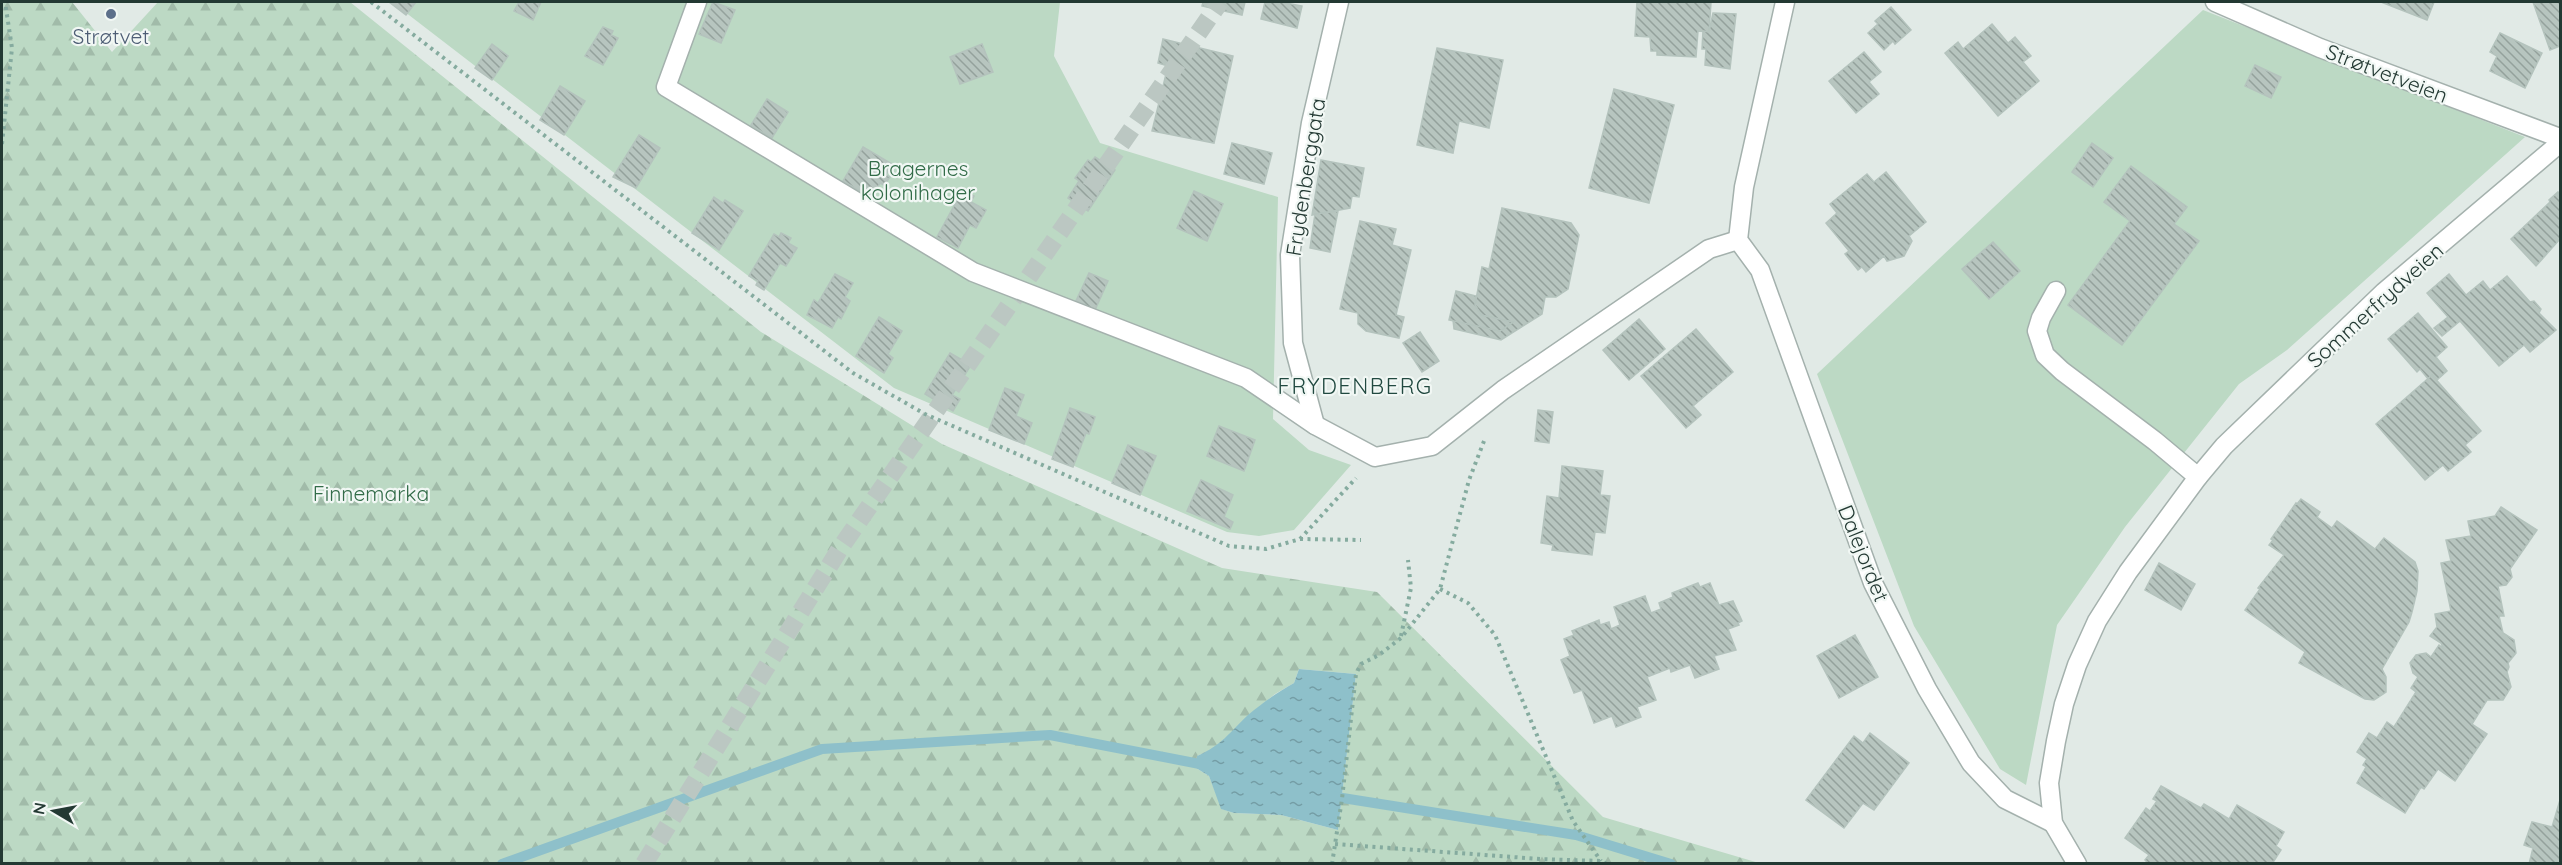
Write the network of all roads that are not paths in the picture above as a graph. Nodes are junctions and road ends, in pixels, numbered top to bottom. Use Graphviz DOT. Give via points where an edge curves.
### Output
graph roads {
  1 [pos="697,2"];
  2 [pos="1339,2"];
  3 [pos="1785,2"];
  4 [pos="2216,2"];
  5 [pos="2560,138"];
  6 [pos="2560,143"];
  7 [pos="1738,240"];
  8 [pos="2056,291"];
  9 [pos="1315,425"];
  10 [pos="2198,477"];
  11 [pos="2053,824"];
  12 [pos="2077,864"];
  1 -- 9 [label="street" via="666,87 973,272 1246,378"];
  2 -- 9 [label="street, Frydenberggata" via="1311,123 1290,255 1293,343"];
  3 -- 7 [label="street" via="1744,187"];
  4 -- 5 [label="street, Strøtvetveien" via="2320,48"];
  6 -- 10 [label="street, Sommerfrydveien" via="2384,292 2224,446"];
  7 -- 9 [label="street" via="1709,249 1503,390 1432,446 1375,457"];
  7 -- 11 [label="street, Dalejordet" via="1760,270 1872,583 1927,689 1971,763 2005,799"];
  8 -- 10 [label="street" via="2037,331 2045,356"];
  10 -- 11 [label="street, Sommerfrydveien" via="2128,572 2097,621 2077,665 2064,704 2049,783"];
  11 -- 12 [label="street, Sommerfrydveien"];
}
